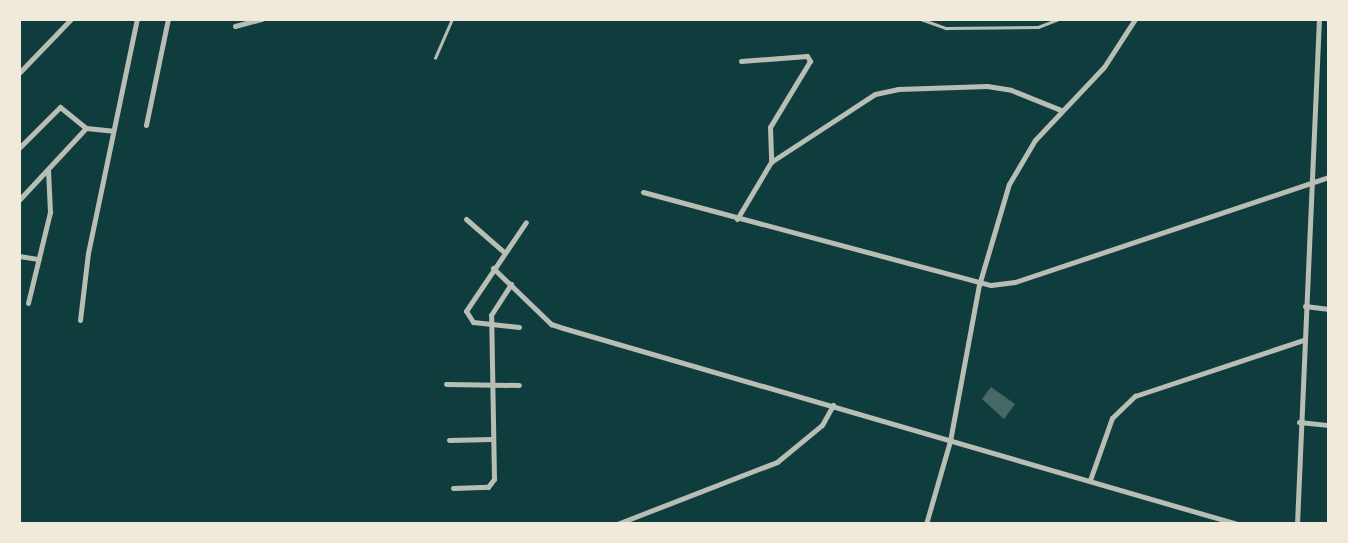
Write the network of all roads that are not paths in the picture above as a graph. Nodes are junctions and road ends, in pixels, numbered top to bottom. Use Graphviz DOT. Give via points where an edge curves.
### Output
graph roads {
  1 [pos="71,19"];
  2 [pos="137,19"];
  3 [pos="168,19"];
  4 [pos="262,19"];
  5 [pos="452,19"];
  6 [pos="920,19"];
  7 [pos="1059,19"];
  8 [pos="1135,19"];
  9 [pos="1319,19"];
  10 [pos="235,26"];
  11 [pos="435,58"];
  12 [pos="741,61"];
  13 [pos="19,73"];
  14 [pos="1061,110"];
  15 [pos="146,125"];
  16 [pos="86,128"];
  17 [pos="113,131"];
  18 [pos="19,148"];
  19 [pos="771,162"];
  20 [pos="48,170"];
  21 [pos="1329,177"];
  22 [pos="1313,182"];
  23 [pos="643,192"];
  24 [pos="19,200"];
  25 [pos="466,219"];
  26 [pos="737,219"];
  27 [pos="526,222"];
  28 [pos="505,252"];
  29 [pos="19,256"];
  30 [pos="39,259"];
  31 [pos="493,268"];
  32 [pos="511,284"];
  33 [pos="979,285"];
  34 [pos="28,303"];
  35 [pos="1305,306"];
  36 [pos="1329,309"];
  37 [pos="80,320"];
  38 [pos="491,323"];
  39 [pos="519,327"];
  40 [pos="1303,340"];
  41 [pos="446,384"];
  42 [pos="491,385"];
  43 [pos="519,385"];
  44 [pos="832,405"];
  45 [pos="1299,422"];
  46 [pos="1329,425"];
  47 [pos="492,439"];
  48 [pos="449,440"];
  49 [pos="950,440"];
  50 [pos="1090,480"];
  51 [pos="453,488"];
  52 [pos="617,524"];
  53 [pos="926,524"];
  54 [pos="1237,524"];
  55 [pos="1297,524"];
  1 -- 13 [label="street"];
  2 -- 17 [label="street"];
  3 -- 15 [label="street"];
  4 -- 10 [label="street"];
  5 -- 11 [label="lane"];
  6 -- 7 [label="lane" via="935,27 955,28 1038,27"];
  8 -- 14 [label="street" via="1104,67"];
  9 -- 22 [label="street"];
  12 -- 19 [label="street" via="807,56 810,61 770,127"];
  14 -- 19 [label="street" via="994,87 887,91 841,114"];
  14 -- 33 [label="street" via="1028,150 1009,184"];
  16 -- 17 [label="street"];
  16 -- 18 [label="street" via="60,107"];
  16 -- 20 [label="street"];
  17 -- 37 [label="street" via="88,253"];
  19 -- 26 [label="street"];
  20 -- 24 [label="street"];
  20 -- 30 [label="street" via="50,212"];
  21 -- 22 [label="street"];
  22 -- 33 [label="street" via="1015,282"];
  22 -- 35 [label="street"];
  23 -- 26 [label="street"];
  25 -- 28 [label="street"];
  26 -- 33 [label="street"];
  27 -- 28 [label="street"];
  28 -- 31 [label="street"];
  29 -- 30 [label="street"];
  30 -- 34 [label="street"];
  31 -- 32 [label="street"];
  31 -- 38 [label="street" via="466,311 473,322"];
  32 -- 38 [label="street" via="493,310"];
  32 -- 44 [label="street" via="551,324"];
  33 -- 49 [label="street"];
  35 -- 36 [label="street"];
  35 -- 40 [label="street"];
  38 -- 39 [label="street"];
  38 -- 42 [label="street"];
  40 -- 45 [label="street"];
  40 -- 50 [label="street" via="1135,396 1112,418"];
  41 -- 42 [label="street"];
  42 -- 43 [label="street"];
  42 -- 47 [label="street"];
  44 -- 49 [label="street"];
  44 -- 52 [label="street" via="822,425 777,462"];
  45 -- 46 [label="street"];
  45 -- 55 [label="street"];
  47 -- 48 [label="street"];
  47 -- 51 [label="street" via="492,484"];
  49 -- 50 [label="street"];
  49 -- 53 [label="street"];
  50 -- 54 [label="street"];
}
